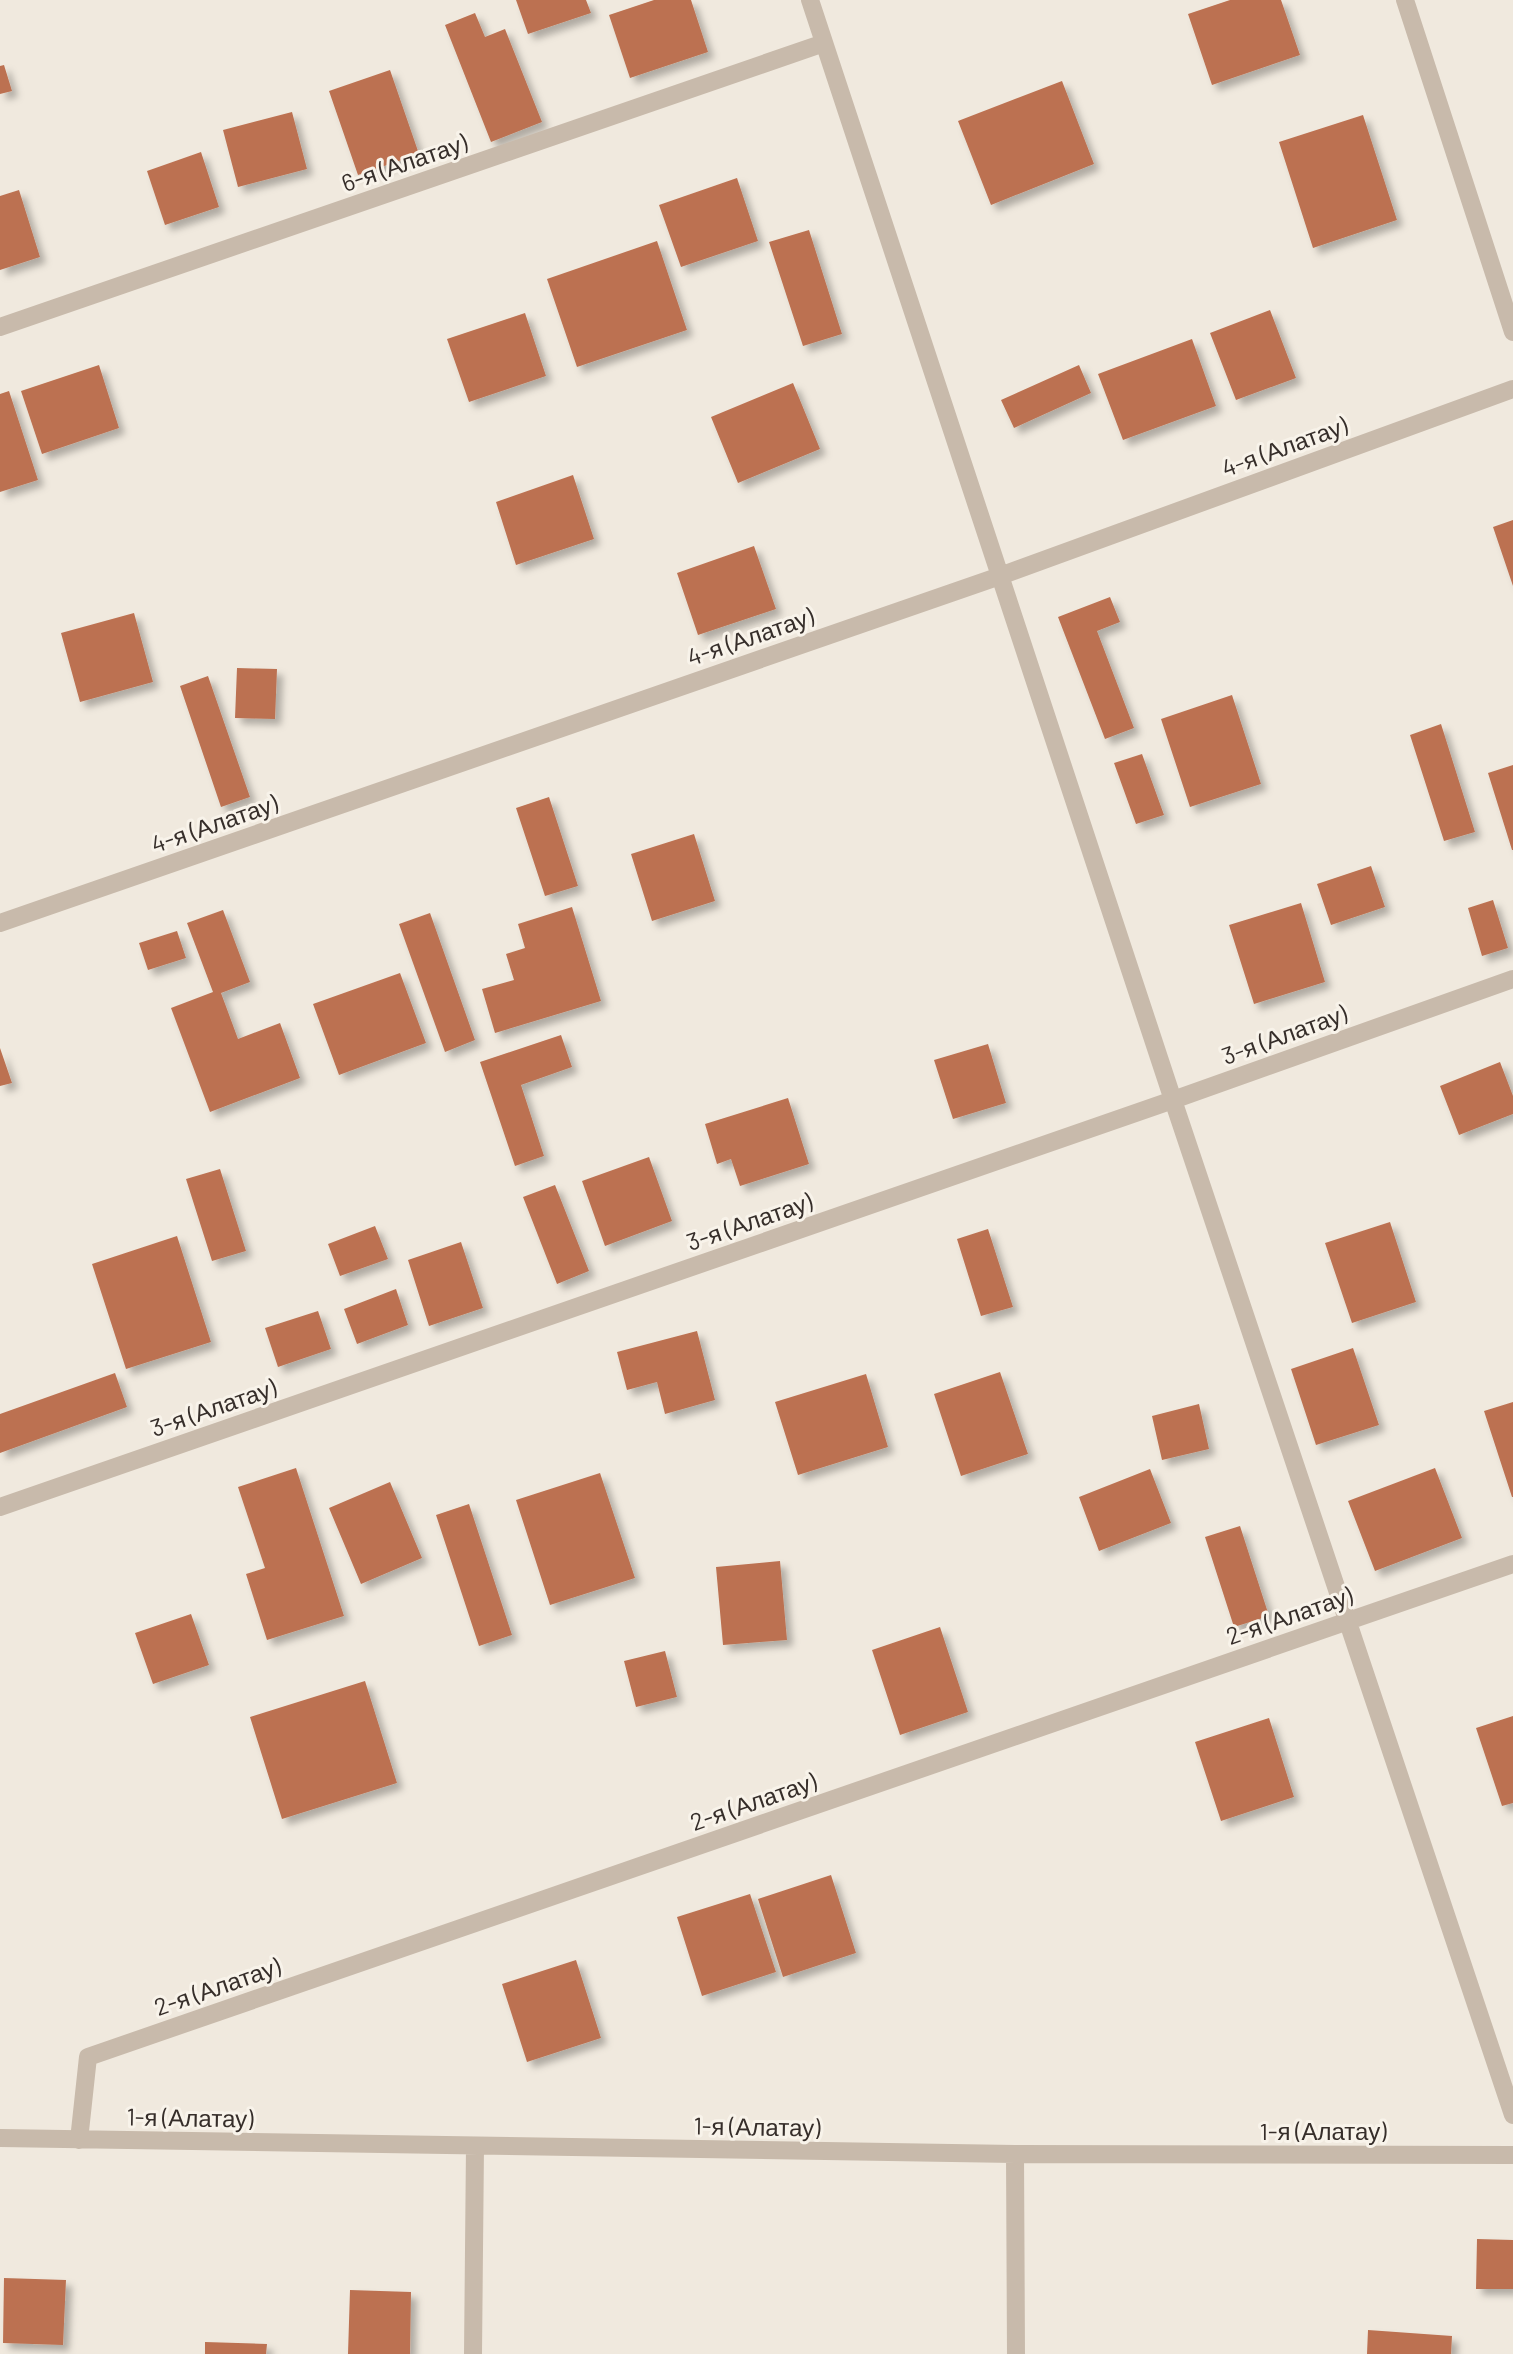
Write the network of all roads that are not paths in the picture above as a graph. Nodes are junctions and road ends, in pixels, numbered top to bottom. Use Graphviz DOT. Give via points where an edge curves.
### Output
graph roads {
  1 [pos="810,0"];
  2 [pos="1405,0"];
  3 [pos="824,43"];
  4 [pos="0,327"];
  5 [pos="1513,332"];
  6 [pos="1513,389"];
  7 [pos="1000,576"];
  8 [pos="0,923"];
  9 [pos="1513,979"];
  10 [pos="1173,1100"];
  11 [pos="0,1507"];
  12 [pos="1513,1564"];
  13 [pos="1348,1621"];
  14 [pos="1513,2115"];
  15 [pos="0,2138"];
  16 [pos="79,2140"];
  17 [pos="475,2146"];
  18 [pos="1015,2154"];
  19 [pos="1513,2155"];
  20 [pos="473,2354"];
  21 [pos="1016,2354"];
  1 -- 3 [label="street"];
  2 -- 5 [label="street"];
  3 -- 4 [label="street, 6-я (Алатау)"];
  3 -- 7 [label="street"];
  6 -- 7 [label="street, 4-я (Алатау)"];
  7 -- 8 [label="street, 4-я (Алатау)"];
  7 -- 10 [label="street"];
  9 -- 10 [label="street, 3-я (Алатау)"];
  10 -- 11 [label="street, 3-я (Алатау)"];
  10 -- 13 [label="street"];
  12 -- 13 [label="street, 2-я (Алатау)"];
  13 -- 14 [label="street"];
  13 -- 16 [label="street, 2-я (Алатау)" via="88,2057"];
  15 -- 16 [label="street, 1-я (Алатау)"];
  16 -- 17 [label="street, 1-я (Алатау)"];
  17 -- 18 [label="street, 1-я (Алатау)"];
  17 -- 20 [label="street"];
  18 -- 19 [label="street, 1-я (Алатау)"];
  18 -- 21 [label="street"];
}
